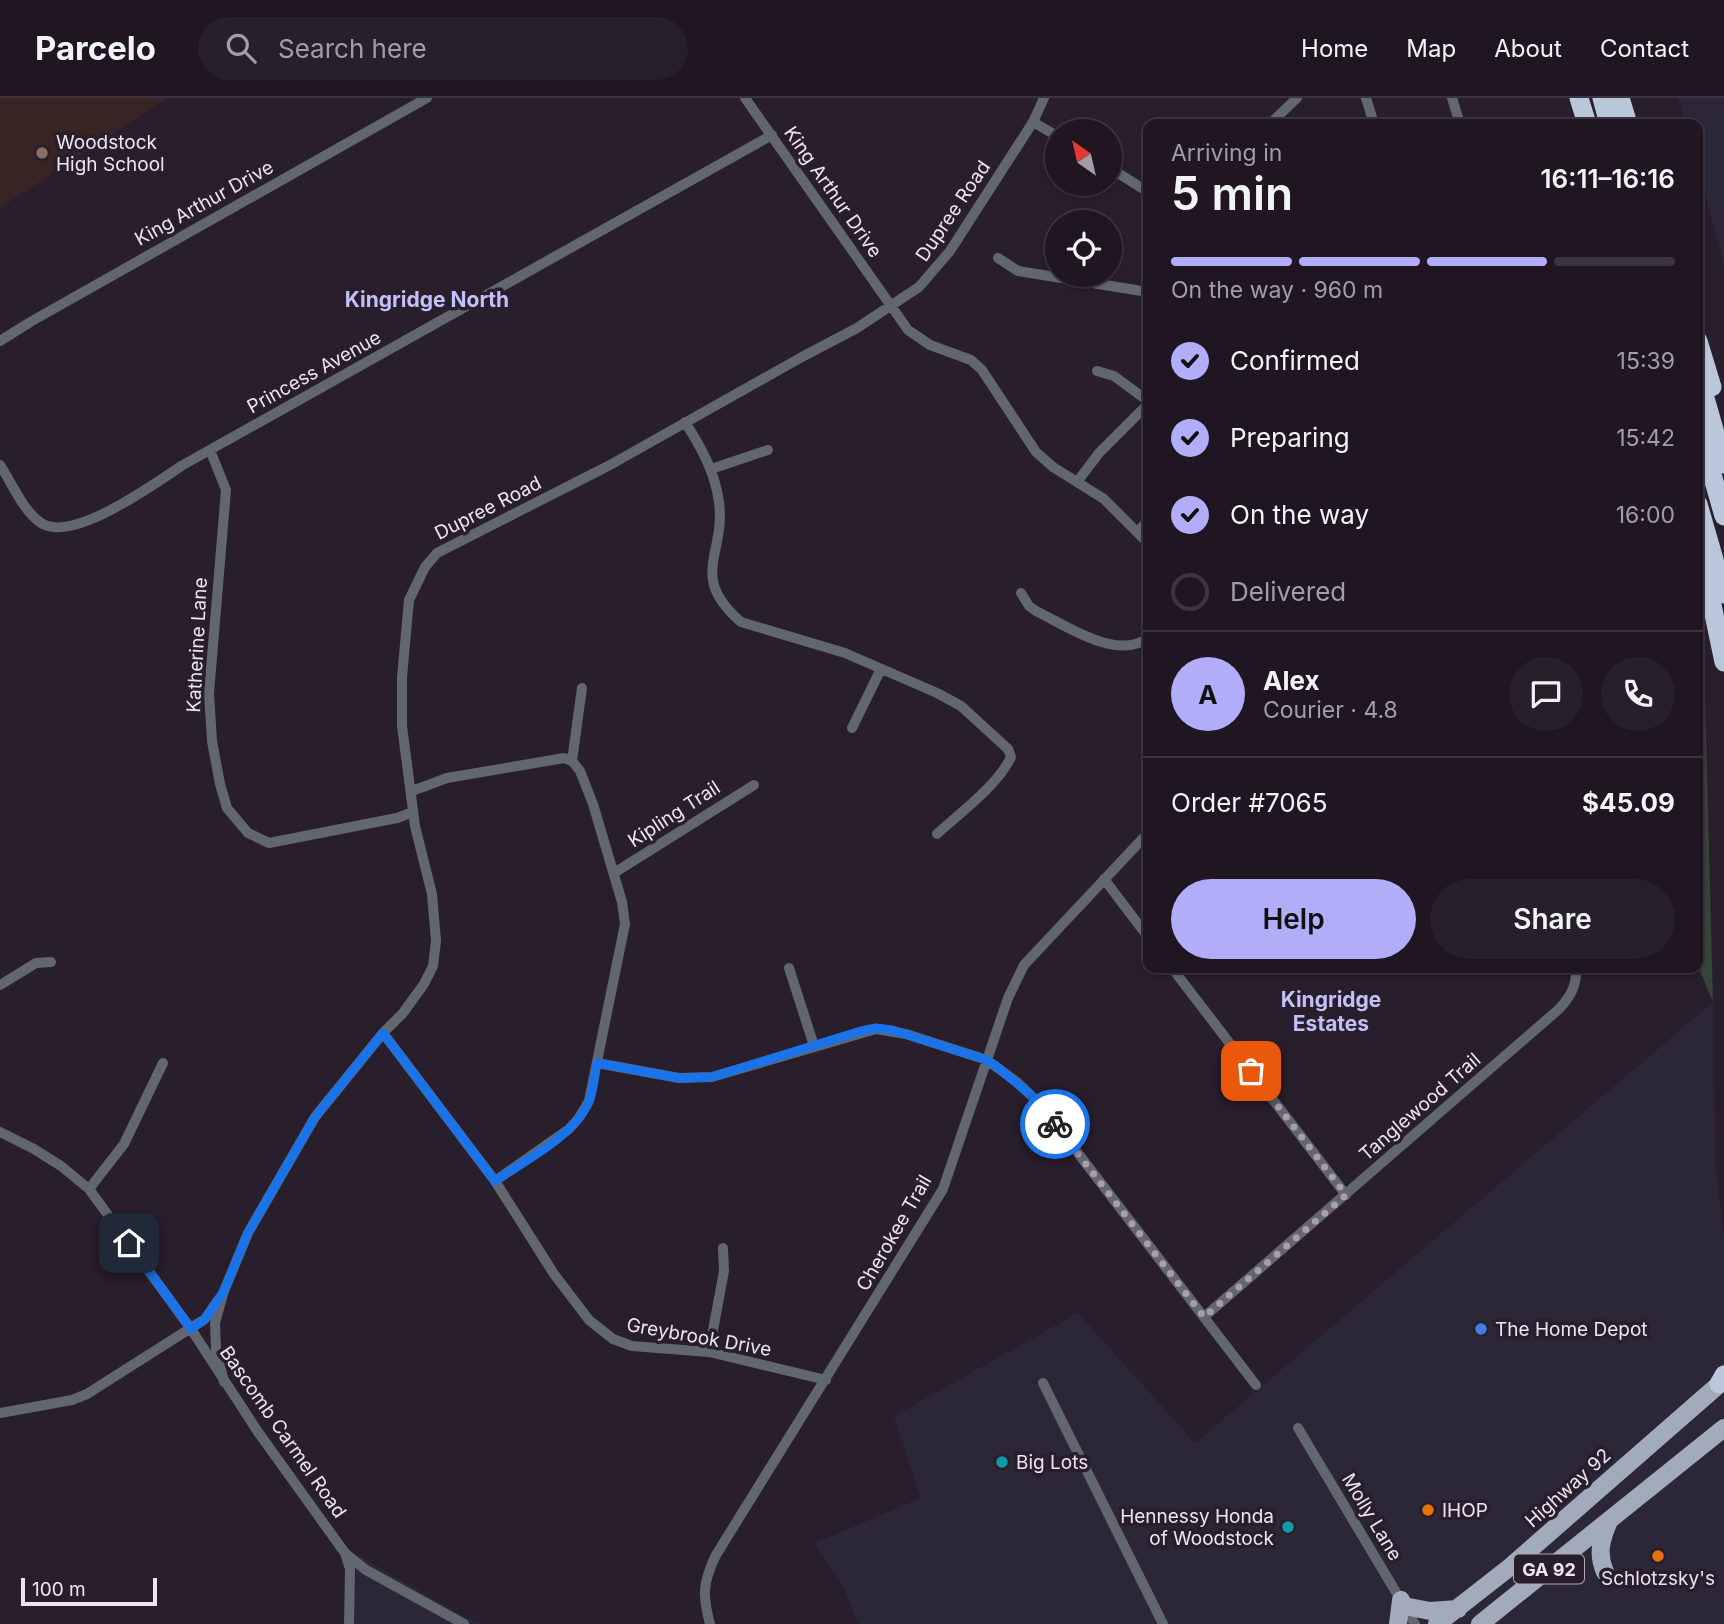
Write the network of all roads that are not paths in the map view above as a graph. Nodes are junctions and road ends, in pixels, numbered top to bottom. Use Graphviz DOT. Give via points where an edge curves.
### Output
graph roads {
  1 [pos="427,98"];
  2 [pos="745,98"];
  3 [pos="1044,98"];
  4 [pos="1297,98"];
  5 [pos="1366,98"];
  6 [pos="1452,98"];
  7 [pos="1579,98"];
  8 [pos="1602,98"];
  9 [pos="1620,98"];
  10 [pos="1279,119"];
  11 [pos="1372,119"];
  12 [pos="1458,119"];
  13 [pos="1585,119"];
  14 [pos="1608,119"];
  15 [pos="1626,119"];
  16 [pos="1033,122"];
  17 [pos="1045,129"];
  18 [pos="772,135"];
  19 [pos="1122,176"];
  20 [pos="1143,189"];
  21 [pos="998,258"];
  22 [pos="1143,291"];
  23 [pos="891,307"];
  24 [pos="0,341"];
  25 [pos="1703,357"];
  26 [pos="1097,371"];
  27 [pos="1703,391"];
  28 [pos="1143,398"];
  29 [pos="1143,407"];
  30 [pos="685,422"];
  31 [pos="1724,425"];
  32 [pos="1703,442"];
  33 [pos="210,450"];
  34 [pos="768,450"];
  35 [pos="1724,464"];
  36 [pos="0,465"];
  37 [pos="711,469"];
  38 [pos="1077,482"];
  39 [pos="1724,516"];
  40 [pos="1703,521"];
  41 [pos="1143,527"];
  42 [pos="1137,532"];
  43 [pos="1143,538"];
  44 [pos="1703,562"];
  45 [pos="1021,593"];
  46 [pos="1724,594"];
  47 [pos="1143,641"];
  48 [pos="1724,662"];
  49 [pos="881,668"];
  50 [pos="582,688"];
  51 [pos="852,728"];
  52 [pos="572,761"];
  53 [pos="754,785"];
  54 [pos="412,791"];
  55 [pos="414,812"];
  56 [pos="937,834"];
  57 [pos="1143,837"];
  58 [pos="614,873"];
  59 [pos="1104,879"];
  60 [pos="1143,930"];
  61 [pos="51,962"];
  62 [pos="789,968"];
  63 [pos="1176,973"];
  64 [pos="1576,973"];
  65 [pos="0,985"];
  66 [pos="383,1033"];
  67 [pos="814,1046"];
  68 [pos="987,1060"];
  69 [pos="163,1063"];
  70 [pos="597,1063"];
  71 [pos="0,1132"];
  72 [pos="495,1181"];
  73 [pos="89,1189"];
  74 [pos="1346,1195"];
  75 [pos="723,1248"];
  76 [pos="224,1291"];
  77 [pos="1204,1317"];
  78 [pos="215,1323"];
  79 [pos="193,1333"];
  80 [pos="709,1352"];
  81 [pos="826,1380"];
  82 [pos="1722,1380"];
  83 [pos="224,1382"];
  84 [pos="1043,1383"];
  85 [pos="1256,1385"];
  86 [pos="0,1413"];
  87 [pos="1298,1428"];
  88 [pos="1724,1429"];
  89 [pos="1609,1521"];
  90 [pos="345,1553"];
  91 [pos="1605,1572"];
  92 [pos="1403,1603"];
  93 [pos="1458,1609"];
  94 [pos="349,1624"];
  95 [pos="464,1624"];
  96 [pos="710,1624"];
  97 [pos="1163,1624"];
  98 [pos="1398,1624"];
  99 [pos="1415,1624"];
  100 [pos="1437,1624"];
  101 [pos="1480,1624"];
  1 -- 24 [label="street, King Arthur Drive"];
  2 -- 18 [label="street, King Arthur Drive"];
  3 -- 16 [label="street, Dupree Road"];
  4 -- 10 [label="street"];
  5 -- 11 [label="street"];
  6 -- 12 [label="street"];
  7 -- 13 [label="highway"];
  8 -- 14 [label="highway"];
  9 -- 15 [label="highway"];
  16 -- 17 [label="street"];
  16 -- 23 [label="street, Dupree Road" via="950,251 919,287"];
  18 -- 23 [label="street, King Arthur Drive"];
  18 -- 33 [label="street, Princess Avenue"];
  19 -- 20 [label="street"];
  21 -- 22 [label="street" via="1018,271"];
  23 -- 30 [label="street, Dupree Road"];
  23 -- 38 [label="street, King Arthur Drive" via="919,338 971,360 982,370 1037,452"];
  25 -- 31 [label="highway"];
  26 -- 28 [label="street" via="1114,376"];
  27 -- 35 [label="highway"];
  29 -- 38 [label="street"];
  30 -- 37 [label="street"];
  30 -- 54 [label="street, Dupree Road" via="437,553 425,567 409,600 402,677 402,726"];
  32 -- 39 [label="highway"];
  33 -- 36 [label="street, Princess Avenue" via="112,509 73,526 56,528 30,511"];
  33 -- 55 [label="street, Katherine Lane" via="226,490 209,693 212,741 228,808 248,834 269,843"];
  34 -- 37 [label="street"];
  37 -- 49 [label="street" via="720,524 711,568 713,584 729,612 759,629"];
  38 -- 42 [label="street, King Arthur Drive" via="1104,499"];
  40 -- 46 [label="highway"];
  41 -- 42 [label="street"];
  42 -- 43 [label="street, King Arthur Drive"];
  44 -- 48 [label="highway"];
  45 -- 47 [label="street" via="1036,611 1112,646 1135,646"];
  49 -- 51 [label="street"];
  49 -- 56 [label="street" via="961,706 1011,757"];
  50 -- 52 [label="street"];
  52 -- 54 [label="street" via="564,758 447,778"];
  52 -- 58 [label="street" via="593,804"];
  53 -- 58 [label="street, Kipling Trail"];
  54 -- 55 [label="street, Dupree Road"];
  55 -- 66 [label="street, Dupree Road" via="432,894 433,966 403,1013"];
  57 -- 59 [label="street, Cherokee Trail"];
  58 -- 70 [label="street" via="625,924"];
  59 -- 60 [label="street"];
  59 -- 68 [label="street, Cherokee Trail" via="1024,965"];
  61 -- 65 [label="street" via="36,963"];
  62 -- 67 [label="street"];
  63 -- 74 [label="street"];
  64 -- 74 [label="street, Tanglewood Trail" via="1573,990 1559,1009"];
  66 -- 72 [label="street, Greybrook Drive"];
  66 -- 76 [label="street, Dupree Road" via="315,1117 248,1233"];
  67 -- 68 [label="street" via="876,1028"];
  67 -- 70 [label="street" via="696,1078"];
  68 -- 77 [label="street" via="1041,1105"];
  68 -- 81 [label="street, Cherokee Trail" via="943,1189"];
  69 -- 73 [label="street" via="124,1144"];
  70 -- 72 [label="street" via="589,1101 578,1119"];
  71 -- 73 [label="street, Bascomb Carmel Road" via="61,1166"];
  72 -- 80 [label="street, Greybrook Drive" via="589,1320 613,1339 632,1346"];
  73 -- 79 [label="street, Bascomb Carmel Road"];
  74 -- 77 [label="street, Tanglewood Trail"];
  75 -- 80 [label="street" via="724,1271"];
  76 -- 78 [label="street, Dupree Road"];
  76 -- 79 [label="street, Dupree Road"];
  77 -- 85 [label="street"];
  78 -- 79 [label="street" via="207,1333"];
  78 -- 83 [label="street, Dupree Road"];
  79 -- 83 [label="street, Bascomb Carmel Road"];
  79 -- 86 [label="street" via="88,1394"];
  80 -- 81 [label="street, Greybrook Drive"];
  81 -- 96 [label="street, Cherokee Trail" via="710,1569 704,1594"];
  82 -- 93 [label="main road, Highway 92 / GA 92"];
  83 -- 90 [label="street, Bascomb Carmel Road"];
  84 -- 97 [label="street"];
  87 -- 92 [label="street, Molly Lane"];
  88 -- 89 [label="main road, GA 92"];
  89 -- 91 [label="main road" via="1600,1547"];
  89 -- 101 [label="main road, GA 92"];
  90 -- 94 [label="street, Bascomb Carmel Road" via="350,1569"];
  90 -- 95 [label="street" via="366,1570"];
  92 -- 93 [label="main road" via="1430,1611"];
  92 -- 98 [label="main road"];
  92 -- 99 [label="street, Molly Lane"];
  93 -- 100 [label="main road, Highway 92 / GA 92"];
}
